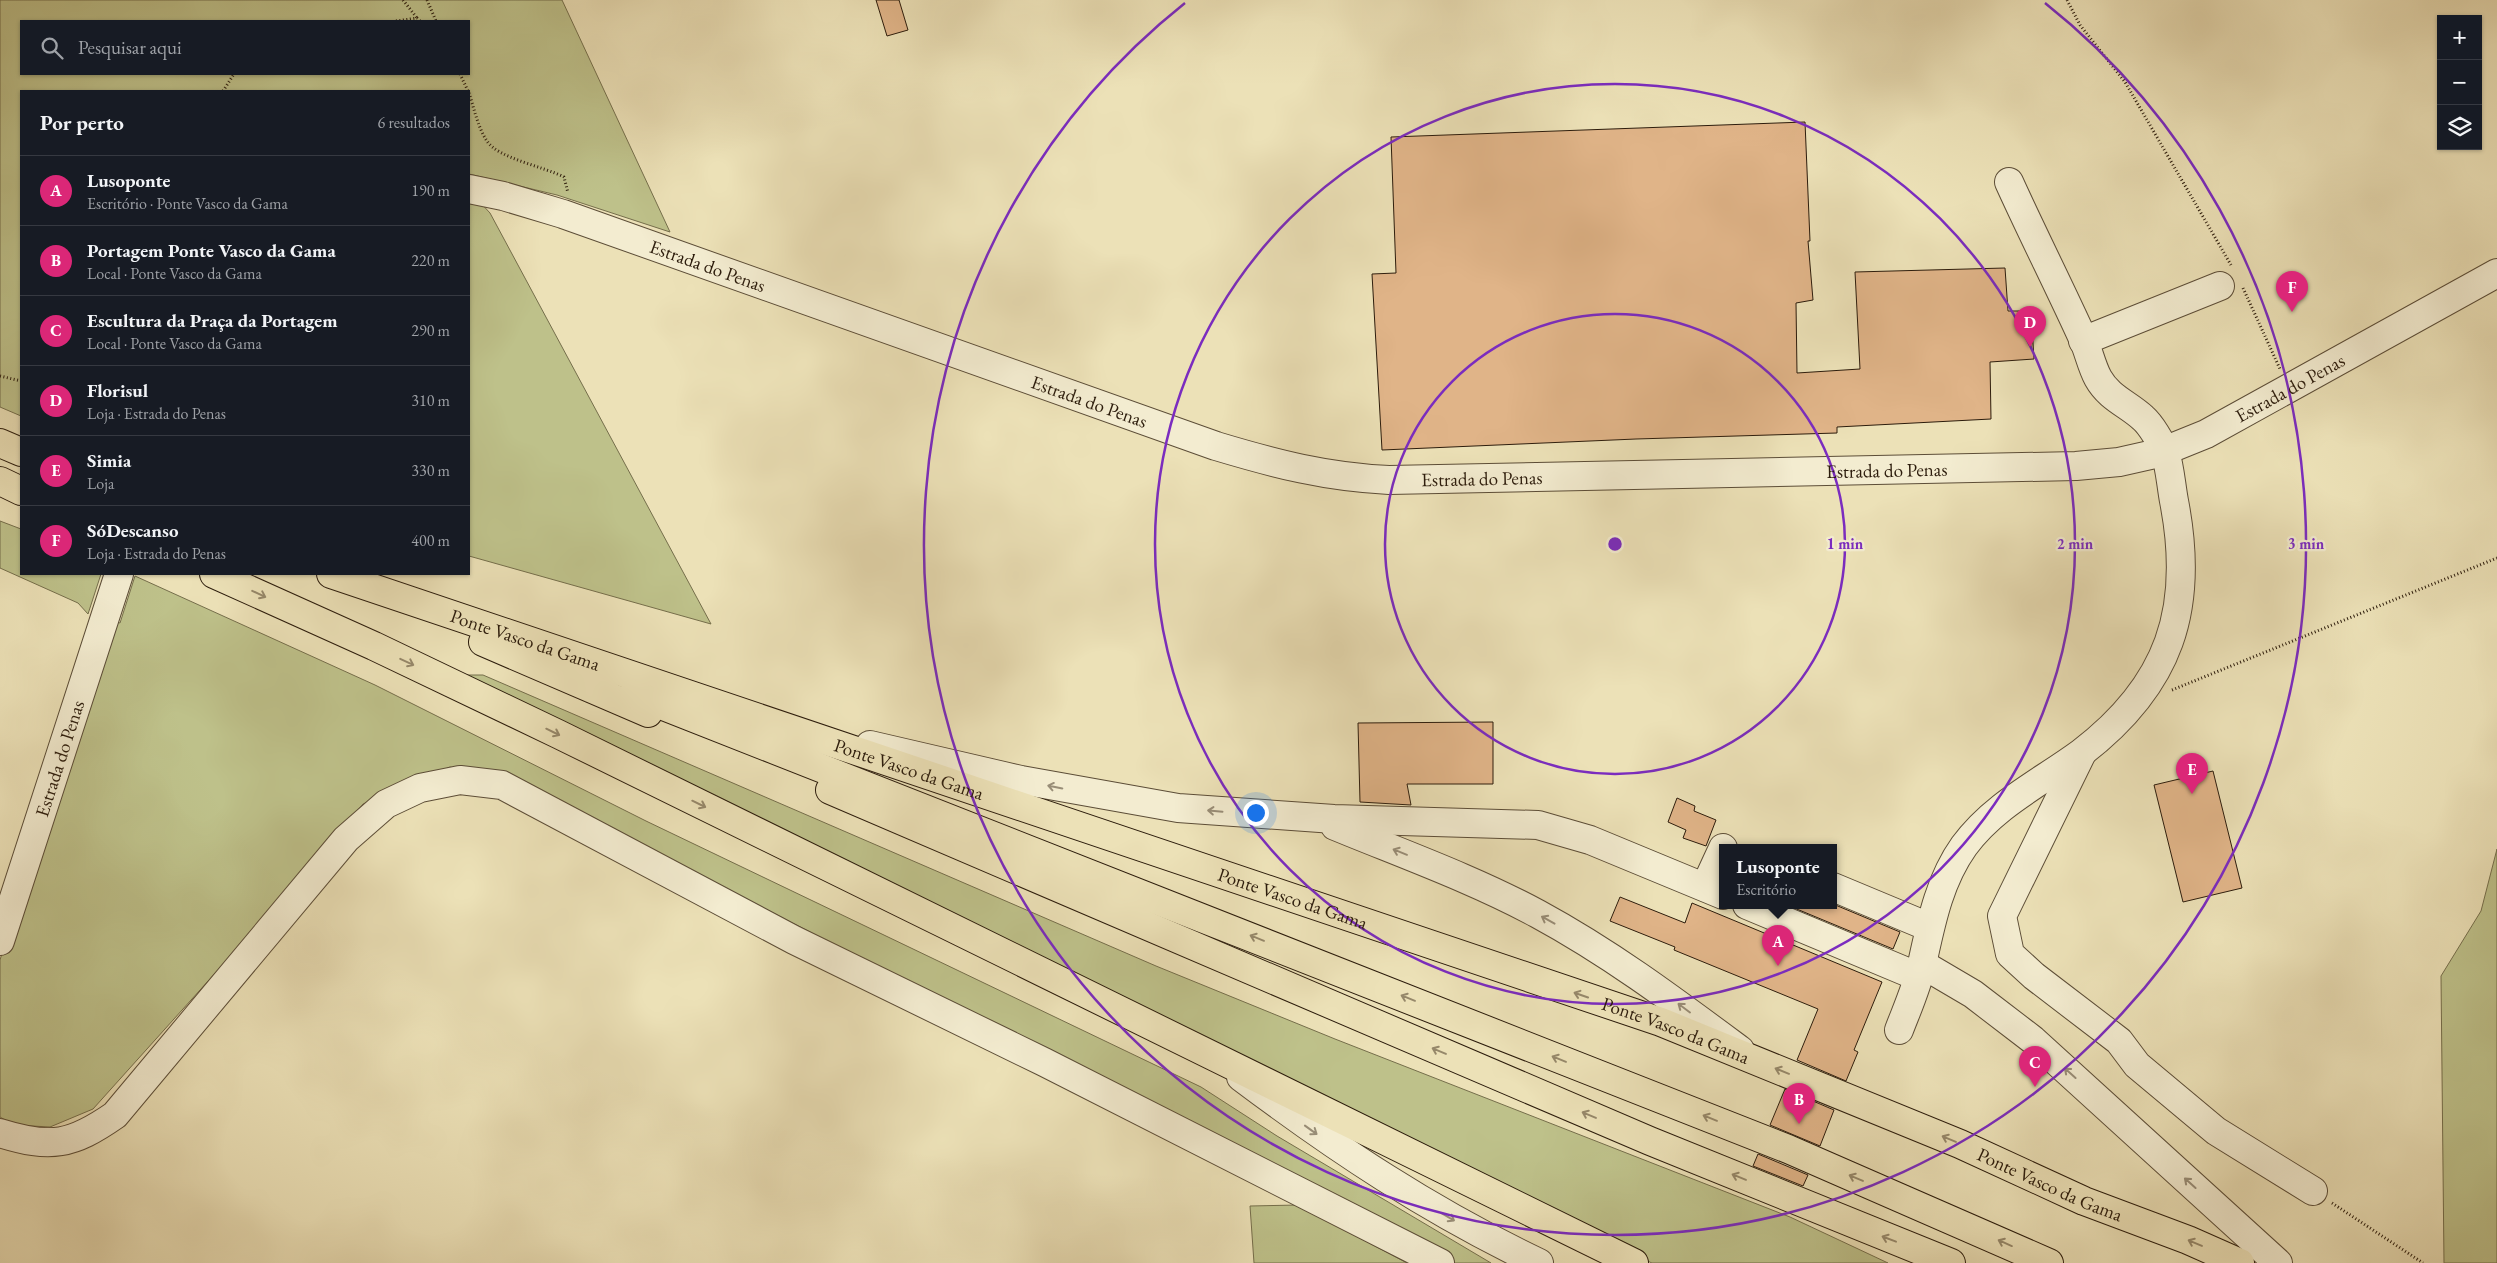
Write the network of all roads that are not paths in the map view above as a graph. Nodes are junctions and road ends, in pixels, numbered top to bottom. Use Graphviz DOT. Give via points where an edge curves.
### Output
graph roads {
  1 [pos="2009,182"];
  2 [pos="470,190"];
  3 [pos="2497,273"];
  4 [pos="2231,279"];
  5 [pos="2083,341"];
  6 [pos="0,443"];
  7 [pos="2165,451"];
  8 [pos="20,452"];
  9 [pos="0,482"];
  10 [pos="20,490"];
  11 [pos="118,575"];
  12 [pos="216,575"];
  13 [pos="327,575"];
  14 [pos="328,575"];
  15 [pos="334,575"];
  16 [pos="763,719"];
  17 [pos="2082,751"];
  18 [pos="1328,814"];
  19 [pos="1719,867"];
  20 [pos="1837,889"];
  21 [pos="1714,891"];
  22 [pos="1758,909"];
  23 [pos="1929,927"];
  24 [pos="0,941"];
  25 [pos="1921,970"];
  26 [pos="1900,1030"];
  27 [pos="1216,1058"];
  28 [pos="1751,1058"];
  29 [pos="0,1133"];
  30 [pos="2313,1191"];
  31 [pos="1440,1263"];
  32 [pos="1539,1263"];
  33 [pos="1634,1263"];
  34 [pos="1951,1263"];
  35 [pos="2049,1263"];
  36 [pos="2240,1263"];
  37 [pos="2278,1263"];
  1 -- 5 [label="street"];
  2 -- 7 [label="street, Estrada do Penas" via="504,196 562,214 1216,446 1310,472 1347,478 1389,480 2076,466 2119,462"];
  3 -- 7 [label="street, Estrada do Penas" via="2206,434"];
  4 -- 5 [label="street"];
  5 -- 7 [label="street" via="2099,380 2116,400 2144,419"];
  6 -- 8 [label="highway"];
  7 -- 17 [label="street" via="2182,552 2182,577 2174,626 2157,668 2140,694 2117,722"];
  9 -- 10 [label="highway"];
  11 -- 24 [label="street, Estrada do Penas"];
  12 -- 27 [label="highway, one-way" via="558,734"];
  34 -- 13 [label="highway, Ponte Vasco da Gama, one-way" via="1650,1141"];
  35 -- 14 [label="highway, Ponte Vasco da Gama, one-way" via="1788,1149"];
  15 -- 16 [label="highway, Ponte Vasco da Gama"];
  18 -- 16 [label="street, one-way" via="1187,808 1086,793"];
  28 -- 16 [label="highway, Ponte Vasco da Gama, one-way" via="1610,1004"];
  17 -- 23 [label="street" via="2007,803 1978,829 1954,862"];
  17 -- 30 [label="street" via="2002,916 2010,954 2119,1041 2138,1065 2216,1131"];
  18 -- 21 [label="street" via="1538,825 1590,840"];
  28 -- 18 [label="street, one-way" via="1638,974 1537,914"];
  19 -- 21 [label="street"];
  20 -- 23 [label="street"];
  22 -- 25 [label="street"];
  23 -- 25 [label="street"];
  25 -- 26 [label="street"];
  37 -- 25 [label="street, one-way" via="2033,1040 1988,1005"];
  27 -- 32 [label="street, one-way" via="1377,1174 1452,1219"];
  27 -- 33 [label="highway"];
  36 -- 28 [label="highway, Ponte Vasco da Gama, one-way" via="2084,1201 1960,1144"];
  29 -- 31 [label="street" via="25,1141 55,1143 87,1134 115,1115 346,839 386,804 420,788 460,780 502,785 794,940 1052,1066"];
}
